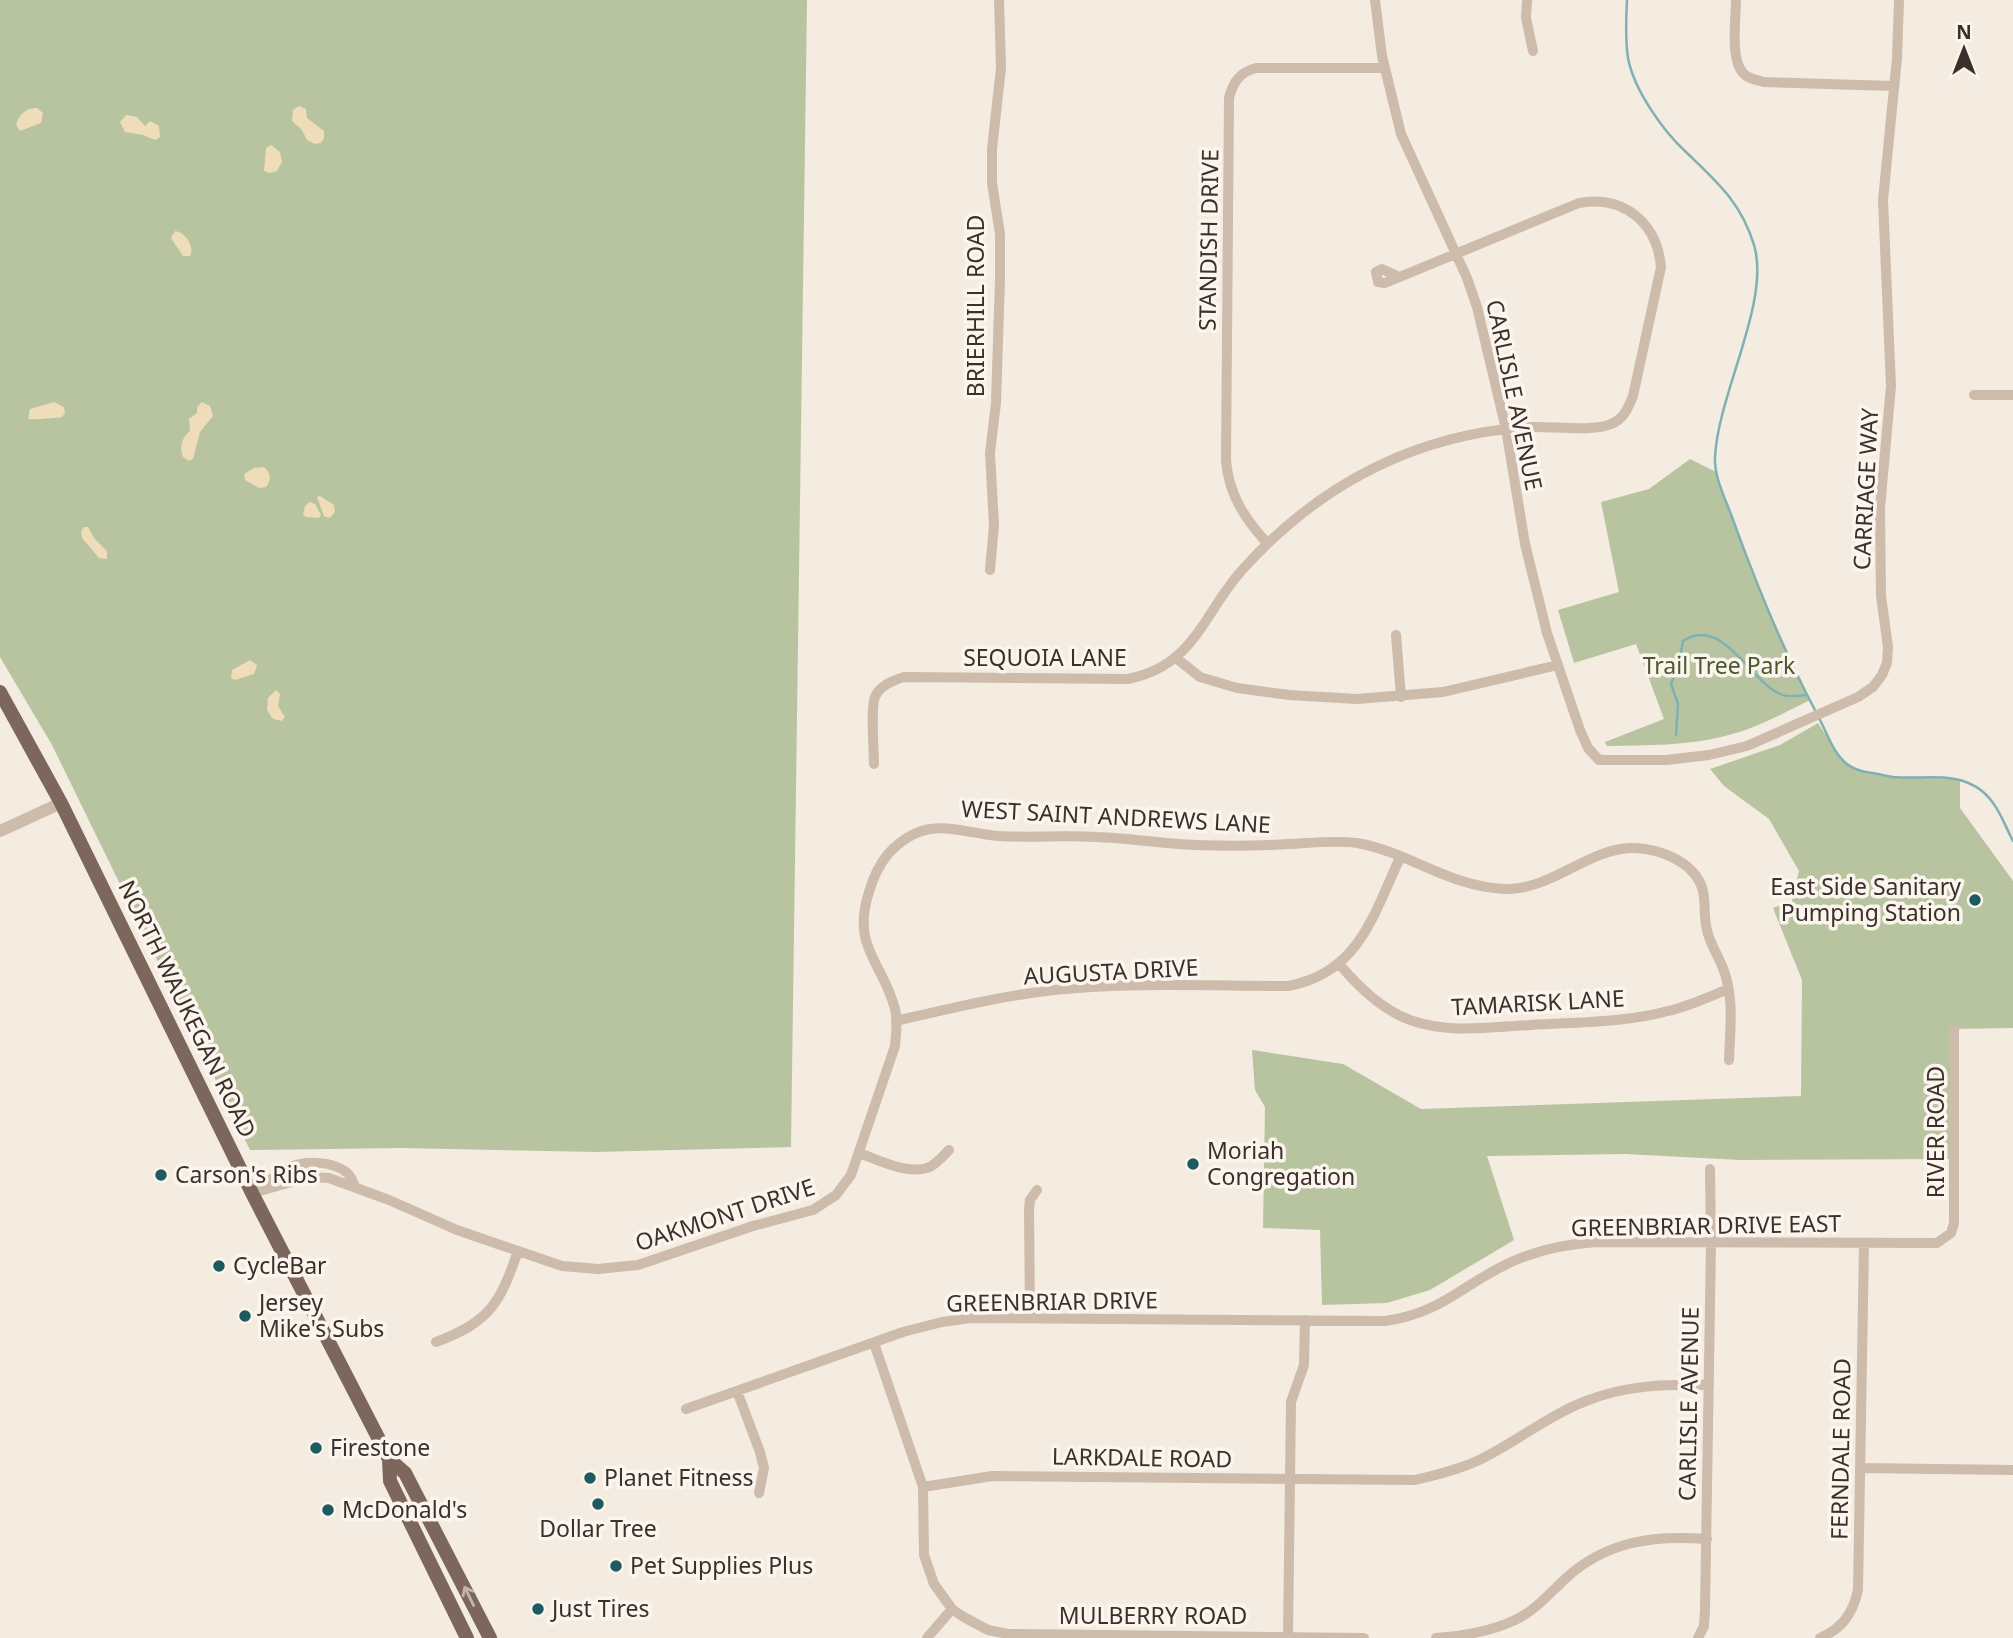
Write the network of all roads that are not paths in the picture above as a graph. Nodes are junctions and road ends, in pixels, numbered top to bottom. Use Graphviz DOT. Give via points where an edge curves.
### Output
graph roads {
  1 [pos="999,0"];
  2 [pos="1375,0"];
  3 [pos="1527,0"];
  4 [pos="1736,0"];
  5 [pos="1899,0"];
  6 [pos="1533,51"];
  7 [pos="1385,68"];
  8 [pos="1893,86"];
  9 [pos="1456,253"];
  10 [pos="1399,277"];
  11 [pos="1974,395"];
  12 [pos="2013,395"];
  13 [pos="1506,429"];
  14 [pos="1267,543"];
  15 [pos="990,570"];
  16 [pos="1396,635"];
  17 [pos="1176,658"];
  18 [pos="1558,665"];
  19 [pos="0,692"];
  20 [pos="1401,697"];
  21 [pos="1599,760"];
  22 [pos="874,764"];
  23 [pos="61,803"];
  24 [pos="0,831"];
  25 [pos="890,852"];
  26 [pos="1400,858"];
  27 [pos="1339,964"];
  28 [pos="1728,989"];
  29 [pos="896,1021"];
  30 [pos="1954,1030"];
  31 [pos="1728,1060"];
  32 [pos="950,1150"];
  33 [pos="859,1153"];
  34 [pos="1710,1169"];
  35 [pos="1037,1190"];
  36 [pos="252,1193"];
  37 [pos="1951,1233"];
  38 [pos="1711,1242"];
  39 [pos="1864,1244"];
  40 [pos="517,1251"];
  41 [pos="1030,1317"];
  42 [pos="1305,1320"];
  43 [pos="1349,1320"];
  44 [pos="436,1342"];
  45 [pos="874,1343"];
  46 [pos="1709,1385"];
  47 [pos="737,1391"];
  48 [pos="686,1409"];
  49 [pos="389,1459"];
  50 [pos="1861,1468"];
  51 [pos="2013,1470"];
  52 [pos="1290,1479"];
  53 [pos="923,1487"];
  54 [pos="759,1493"];
  55 [pos="1707,1539"];
  56 [pos="952,1609"];
  57 [pos="1288,1636"];
  58 [pos="467,1638"];
  59 [pos="490,1638"];
  60 [pos="927,1638"];
  61 [pos="1362,1638"];
  62 [pos="1436,1638"];
  63 [pos="1698,1638"];
  64 [pos="1820,1638"];
  1 -- 15 [label="street, BRIERHILL ROAD" via="1001,68 992,183 1000,234 1000,279 990,463 994,525"];
  2 -- 7 [label="street, CARLISLE AVENUE"];
  3 -- 6 [label="street"];
  4 -- 8 [label="street" via="1735,56 1751,79"];
  5 -- 8 [label="street, CARRIAGE WAY"];
  7 -- 9 [label="street, CARLISLE AVENUE" via="1401,134"];
  7 -- 14 [label="street, STANDISH DRIVE" via="1256,68 1241,74 1229,98 1227,476 1241,512"];
  8 -- 21 [label="street, CARRIAGE WAY" via="1883,200 1891,386 1880,508 1887,655 1882,675 1873,687 1836,707 1747,746 1666,760"];
  9 -- 10 [label="street"];
  9 -- 13 [label="street, CARLISLE AVENUE" via="1477,307"];
  9 -- 13 [label="street, SEQUOIA LANE" via="1594,200 1628,210 1652,234 1659,250 1661,267 1626,412 1608,426"];
  11 -- 12 [label="street"];
  13 -- 14 [label="street, SEQUOIA LANE" via="1418,448 1376,467 1305,511"];
  13 -- 18 [label="street, CARLISLE AVENUE" via="1525,544"];
  14 -- 17 [label="street, SEQUOIA LANE"];
  16 -- 20 [label="street"];
  17 -- 20 [label="street" via="1200,677 1237,688 1321,698"];
  17 -- 22 [label="street, SEQUOIA LANE" via="1159,670 1128,679 904,677 887,684 873,701"];
  18 -- 20 [label="street"];
  18 -- 21 [label="street, CARLISLE AVENUE" via="1580,730"];
  19 -- 23 [label="main road, NORTH WAUKEGAN ROAD"];
  23 -- 24 [label="street"];
  23 -- 36 [label="main road, NORTH WAUKEGAN ROAD"];
  25 -- 26 [label="street, WEST SAINT ANDREWS LANE" via="919,832 944,829 1194,845 1347,842"];
  25 -- 29 [label="street, OAKMONT DRIVE" via="869,890 863,933"];
  26 -- 27 [label="street" via="1366,932"];
  26 -- 28 [label="street, WEST SAINT ANDREWS LANE" via="1457,881 1506,889 1535,885 1621,849 1668,855 1698,879 1703,890 1708,936"];
  27 -- 28 [label="street, TAMARISK LANE" via="1381,1004 1418,1023 1453,1029 1632,1018 1670,1011"];
  27 -- 29 [label="street, AUGUSTA DRIVE" via="1317,979 1288,986 1132,985 1054,990"];
  28 -- 31 [label="street, WEST SAINT ANDREWS LANE"];
  29 -- 33 [label="street, OAKMONT DRIVE" via="890,1063"];
  30 -- 37 [label="street, RIVER ROAD" via="1956,1200"];
  32 -- 33 [label="street" via="925,1168 898,1167"];
  33 -- 40 [label="street, OAKMONT DRIVE" via="846,1185 813,1210 638,1265 574,1268"];
  34 -- 38 [label="street, CARLISLE AVENUE"];
  35 -- 41 [label="street" via="1029,1209"];
  36 -- 40 [label="street, OAKMONT DRIVE" via="290,1167 336,1166 349,1174 355,1186"];
  36 -- 49 [label="main road, NORTH WAUKEGAN ROAD"];
  37 -- 39 [label="street, GREENBRIAR DRIVE EAST" via="1937,1243"];
  38 -- 39 [label="street, GREENBRIAR DRIVE EAST"];
  38 -- 43 [label="street, GREENBRIAR DRIVE EAST" via="1567,1244 1505,1265 1432,1309 1385,1321"];
  38 -- 46 [label="street, CARLISLE AVENUE"];
  39 -- 50 [label="street, FERNDALE ROAD"];
  40 -- 44 [label="street" via="494,1305 469,1328"];
  41 -- 42 [label="street, GREENBRIAR DRIVE"];
  41 -- 45 [label="street, GREENBRIAR DRIVE" via="942,1322"];
  42 -- 43 [label="street, GREENBRIAR DRIVE"];
  42 -- 52 [label="street" via="1304,1365 1291,1402"];
  45 -- 47 [label="street, GREENBRIAR DRIVE"];
  45 -- 53 [label="street"];
  46 -- 52 [label="street, LARKDALE ROAD" via="1650,1385 1587,1400 1479,1460 1415,1480"];
  46 -- 55 [label="street, CARLISLE AVENUE"];
  47 -- 48 [label="street, GREENBRIAR DRIVE"];
  47 -- 54 [label="street" via="764,1468"];
  49 -- 58 [label="main road, NORTH WAUKEGAN ROAD" via="390,1481"];
  59 -- 49 [label="main road, NORTH WAUKEGAN ROAD, one-way" via="405,1473"];
  50 -- 51 [label="street"];
  50 -- 64 [label="street, FERNDALE ROAD" via="1858,1590 1847,1620"];
  52 -- 53 [label="street, LARKDALE ROAD" via="992,1476"];
  52 -- 57 [label="street"];
  53 -- 56 [label="street" via="924,1555 934,1584"];
  55 -- 62 [label="street" via="1674,1536 1628,1543 1583,1565 1516,1619 1490,1630"];
  55 -- 63 [label="street, CARLISLE AVENUE" via="1705,1610"];
  56 -- 57 [label="street, MULBERRY ROAD" via="972,1623 1007,1634"];
  56 -- 60 [label="street"];
  57 -- 61 [label="street, MULBERRY ROAD"];
}
